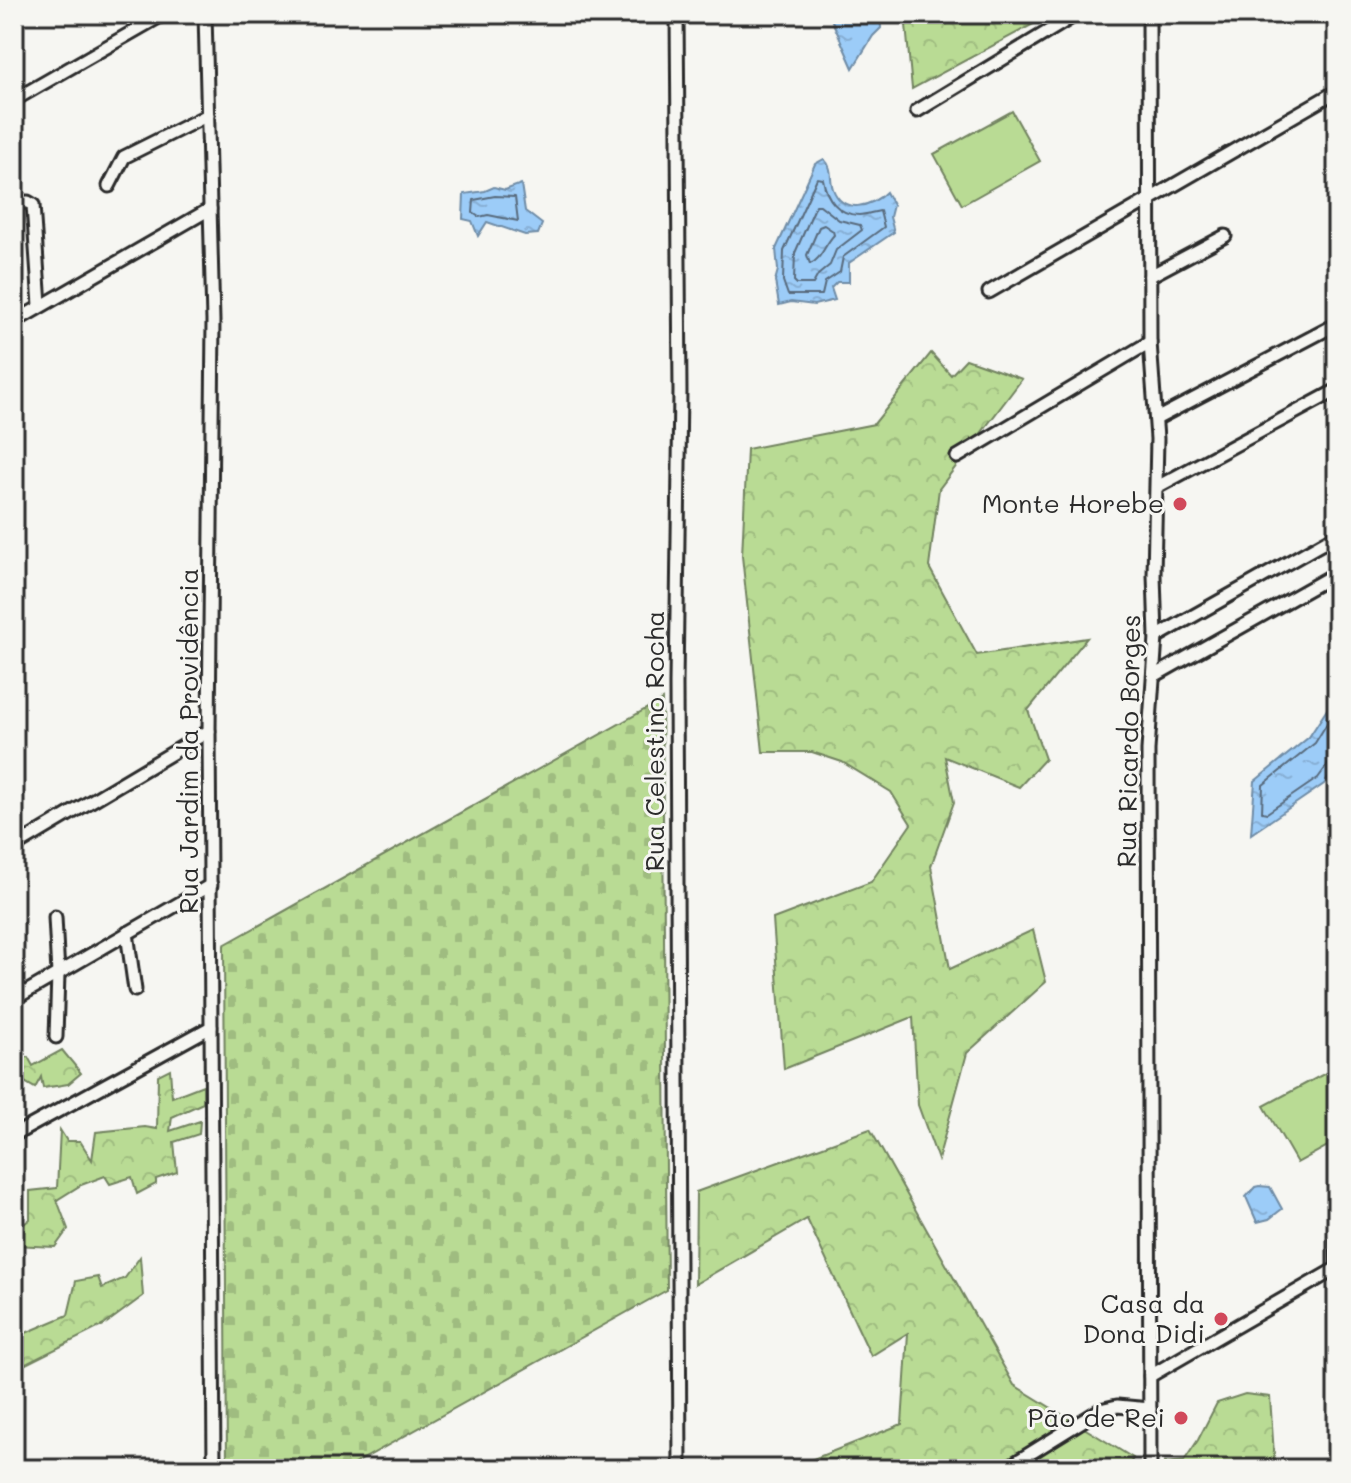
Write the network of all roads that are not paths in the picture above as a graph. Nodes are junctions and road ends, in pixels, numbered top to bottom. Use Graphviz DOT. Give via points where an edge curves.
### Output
graph roads {
  1 [pos="164,14"];
  2 [pos="205,14"];
  3 [pos="677,14"];
  4 [pos="1077,14"];
  5 [pos="1151,15"];
  6 [pos="1337,91"];
  7 [pos="14,100"];
  8 [pos="917,111"];
  9 [pos="208,115"];
  10 [pos="109,186"];
  11 [pos="1150,198"];
  12 [pos="14,203"];
  13 [pos="210,209"];
  14 [pos="1225,236"];
  15 [pos="1150,276"];
  16 [pos="989,292"];
  17 [pos="40,305"];
  18 [pos="14,322"];
  19 [pos="1337,324"];
  20 [pos="1150,342"];
  21 [pos="1337,390"];
  22 [pos="1156,419"];
  23 [pos="957,457"];
  24 [pos="1157,487"];
  25 [pos="1337,535"];
  26 [pos="1337,573"];
  27 [pos="1156,637"];
  28 [pos="1154,676"];
  29 [pos="209,731"];
  30 [pos="14,847"];
  31 [pos="211,885"];
  32 [pos="55,917"];
  33 [pos="127,933"];
  34 [pos="58,974"];
  35 [pos="135,990"];
  36 [pos="14,999"];
  37 [pos="211,1027"];
  38 [pos="56,1037"];
  39 [pos="14,1135"];
  40 [pos="1336,1211"];
  41 [pos="1337,1243"];
  42 [pos="1337,1266"];
  43 [pos="1150,1376"];
  44 [pos="1150,1409"];
  45 [pos="214,1469"];
  46 [pos="680,1469"];
  47 [pos="1005,1469"];
  48 [pos="1150,1469"];
  1 -- 7 [label="street"];
  2 -- 9 [label="street, Rua Jardim da Providência"];
  3 -- 46 [label="street, Rua Celestino Rocha"];
  4 -- 8 [label="street"];
  5 -- 11 [label="street, Rua Ricardo Borges"];
  6 -- 11 [label="street"];
  9 -- 10 [label="street" via="124,157"];
  9 -- 13 [label="street, Rua Jardim da Providência"];
  11 -- 15 [label="street, Rua Ricardo Borges"];
  11 -- 16 [label="street"];
  12 -- 17 [label="street" via="33,205"];
  13 -- 17 [label="street"];
  13 -- 29 [label="street, Rua Jardim da Providência"];
  14 -- 15 [label="street"];
  15 -- 20 [label="street, Rua Ricardo Borges"];
  17 -- 18 [label="street"];
  19 -- 22 [label="street"];
  20 -- 22 [label="street, Rua Ricardo Borges"];
  20 -- 23 [label="street"];
  21 -- 24 [label="street"];
  22 -- 24 [label="street, Rua Ricardo Borges"];
  24 -- 27 [label="street, Rua Ricardo Borges"];
  25 -- 27 [label="street"];
  26 -- 28 [label="street"];
  27 -- 28 [label="street, Rua Ricardo Borges"];
  28 -- 43 [label="street, Rua Ricardo Borges" via="1148,750"];
  29 -- 30 [label="street"];
  29 -- 31 [label="street, Rua Jardim da Providência"];
  31 -- 33 [label="street"];
  31 -- 37 [label="street, Rua Jardim da Providência"];
  32 -- 34 [label="street"];
  33 -- 34 [label="street"];
  33 -- 35 [label="street"];
  34 -- 36 [label="street"];
  34 -- 38 [label="street"];
  37 -- 39 [label="street"];
  37 -- 45 [label="street, Rua Jardim da Providência"];
  40 -- 41 [label="street"];
  41 -- 42 [label="street"];
  42 -- 43 [label="street"];
  43 -- 44 [label="street, Rua Ricardo Borges"];
  44 -- 47 [label="street" via="1100,1410"];
  44 -- 48 [label="street, Rua Ricardo Borges"];
}
